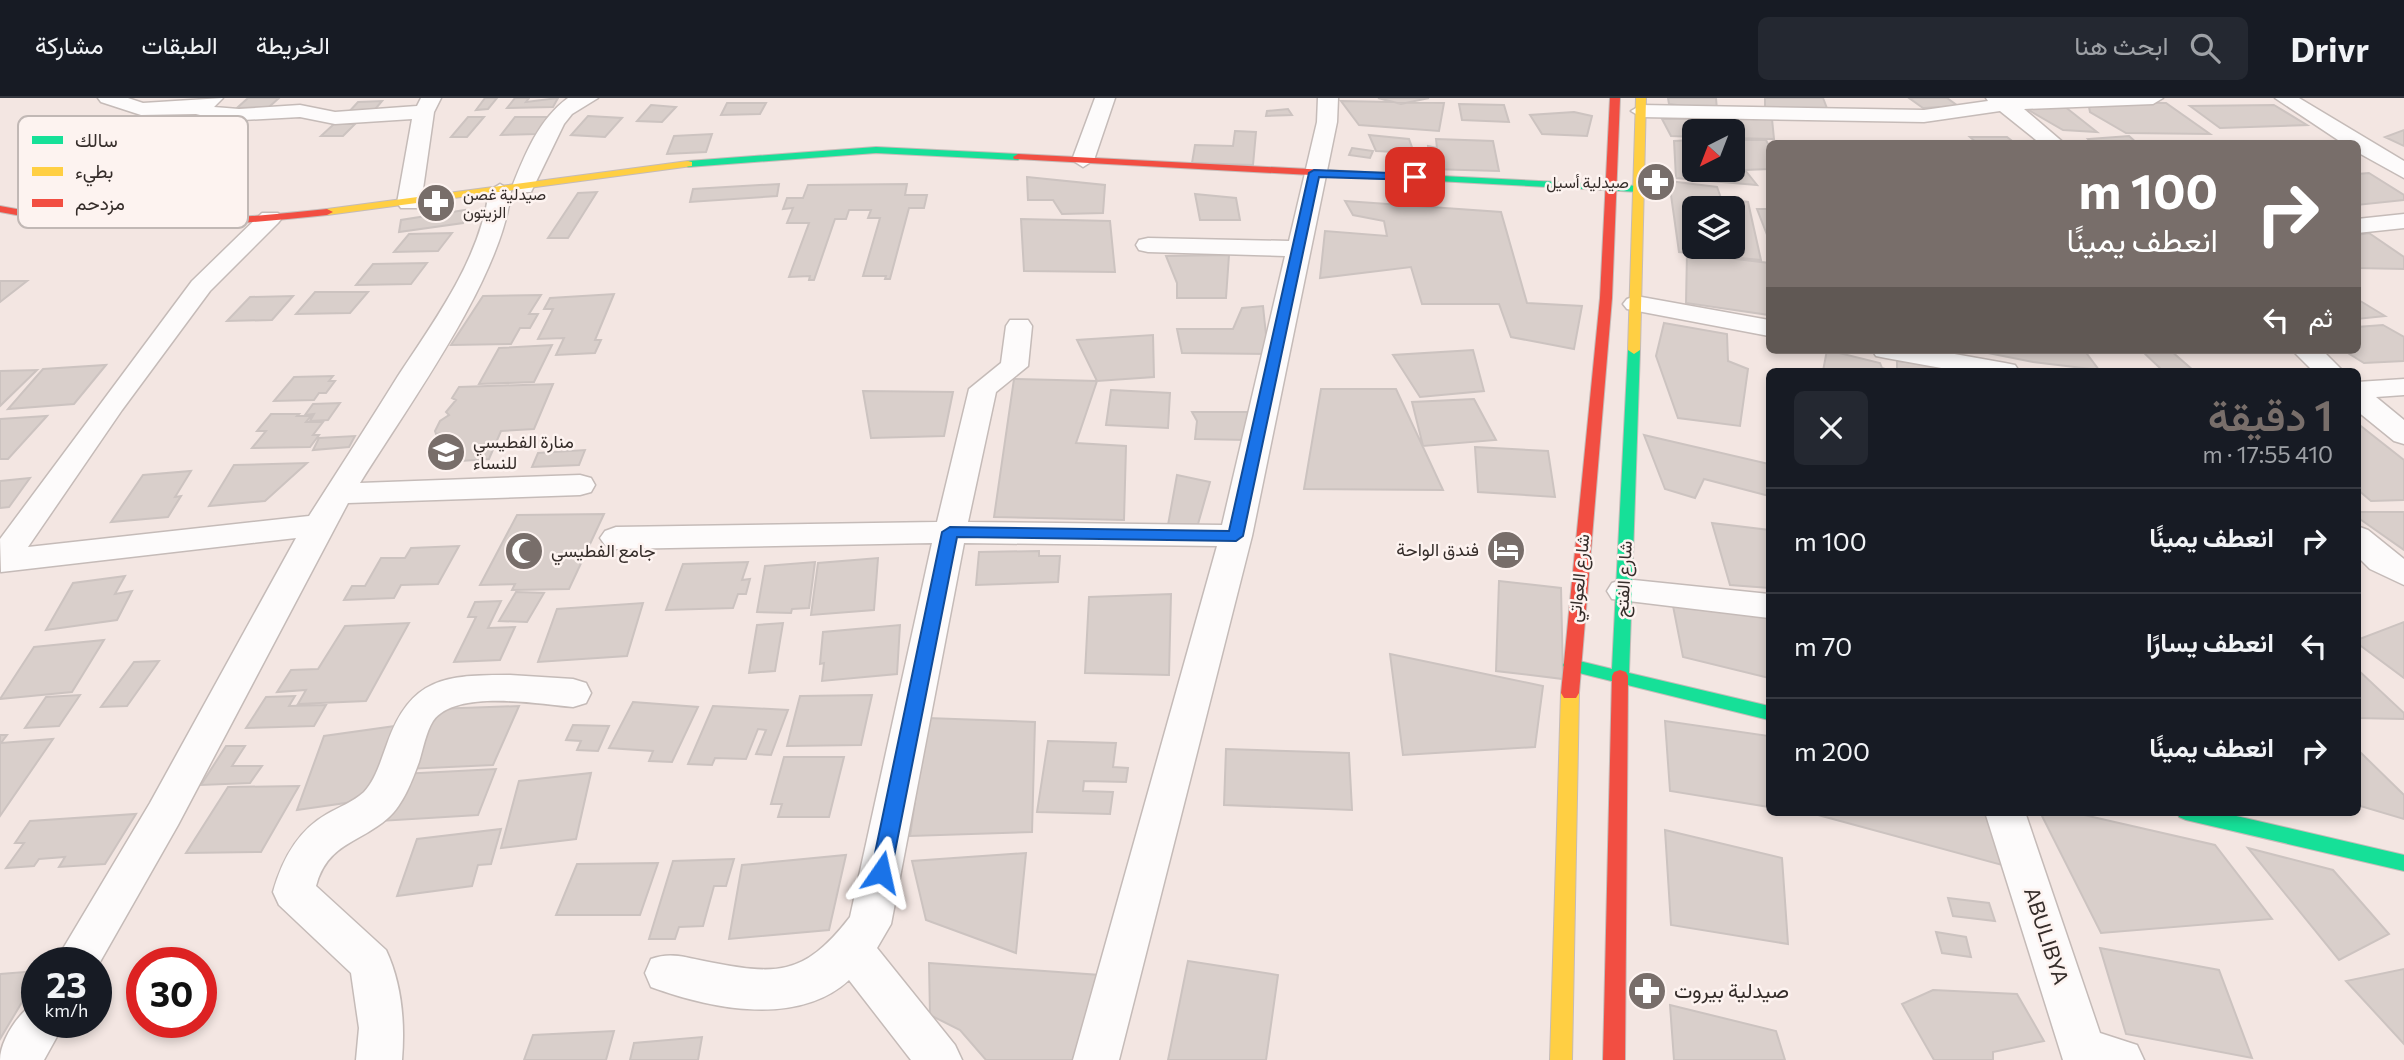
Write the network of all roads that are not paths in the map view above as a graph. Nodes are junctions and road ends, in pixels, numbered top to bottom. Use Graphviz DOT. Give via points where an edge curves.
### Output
graph roads {
  1 [pos="108,98"];
  2 [pos="589,98"];
  3 [pos="1105,98"];
  4 [pos="1328,98"];
  5 [pos="1615,98"];
  6 [pos="2153,98"];
  7 [pos="2285,98"];
  8 [pos="2000,101"];
  9 [pos="206,103"];
  10 [pos="1641,104"];
  11 [pos="427,105"];
  12 [pos="2050,140"];
  13 [pos="2353,140"];
  14 [pos="2361,145"];
  15 [pos="1083,160"];
  16 [pos="2404,171"];
  17 [pos="1314,173"];
  18 [pos="1611,187"];
  19 [pos="511,189"];
  20 [pos="1639,189"];
  21 [pos="409,203"];
  22 [pos="0,209"];
  23 [pos="18,212"];
  24 [pos="270,218"];
  25 [pos="248,219"];
  26 [pos="2404,220"];
  27 [pos="2361,225"];
  28 [pos="1148,245"];
  29 [pos="1298,249"];
  30 [pos="1636,304"];
  31 [pos="1019,326"];
  32 [pos="1766,327"];
  33 [pos="1912,354"];
  34 [pos="2310,354"];
  35 [pos="1989,368"];
  36 [pos="2326,368"];
  37 [pos="2404,387"];
  38 [pos="2361,390"];
  39 [pos="2361,399"];
  40 [pos="2404,435"];
  41 [pos="580,485"];
  42 [pos="339,494"];
  43 [pos="319,525"];
  44 [pos="950,532"];
  45 [pos="1236,536"];
  46 [pos="616,538"];
  47 [pos="2361,541"];
  48 [pos="1,562"];
  49 [pos="2404,574"];
  50 [pos="1624,591"];
  51 [pos="1766,606"];
  52 [pos="1572,647"];
  53 [pos="1615,657"];
  54 [pos="1571,665"];
  55 [pos="1620,676"];
  56 [pos="573,693"];
  57 [pos="1766,712"];
  58 [pos="2007,816"];
  59 [pos="2203,816"];
  60 [pos="2404,863"];
  61 [pos="86,947"];
  62 [pos="853,951"];
  63 [pos="667,973"];
  64 [pos="32,1038"];
  65 [pos="2097,1057"];
  66 [pos="19,1060"];
  67 [pos="379,1060"];
  68 [pos="939,1060"];
  69 [pos="1096,1060"];
  70 [pos="1562,1060"];
  71 [pos="1614,1060"];
  1 -- 9 [label="street" via="141,109"];
  2 -- 19 [label="street" via="569,104"];
  3 -- 15 [label="street"];
  4 -- 17 [label="street"];
  5 -- 18 [label="main road, شارع العواتي"];
  6 -- 8 [label="street"];
  7 -- 13 [label="street"];
  8 -- 10 [label="street" via="1967,112 1911,116"];
  8 -- 12 [label="street"];
  9 -- 11 [label="street" via="208,114 279,110 335,118"];
  10 -- 20 [label="main road, شارع الفتح"];
  11 -- 21 [label="street"];
  14 -- 16 [label="street"];
  15 -- 17 [label="main road"];
  15 -- 19 [label="main road" via="813,151"];
  17 -- 18 [label="main road"];
  17 -- 29 [label="street"];
  18 -- 20 [label="main road"];
  18 -- 52 [label="main road, شارع العواتي" via="1606,298"];
  19 -- 21 [label="main road"];
  19 -- 42 [label="street" via="444,326"];
  20 -- 30 [label="main road, شارع الفتح"];
  21 -- 24 [label="main road"];
  22 -- 23 [label="main road"];
  24 -- 25 [label="main road"];
  24 -- 48 [label="street" via="201,286"];
  26 -- 27 [label="street"];
  28 -- 29 [label="street"];
  29 -- 45 [label="street"];
  30 -- 32 [label="street"];
  30 -- 50 [label="main road, شارع الفتح"];
  31 -- 44 [label="street" via="1014,366 983,389"];
  33 -- 35 [label="street"];
  34 -- 36 [label="street"];
  37 -- 38 [label="street"];
  39 -- 40 [label="street"];
  41 -- 42 [label="street"];
  42 -- 43 [label="street"];
  43 -- 48 [label="street"];
  43 -- 61 [label="street" via="164,814"];
  44 -- 45 [label="street"];
  44 -- 46 [label="street"];
  44 -- 62 [label="street" via="870,924"];
  45 -- 69 [label="street"];
  47 -- 49 [label="street"];
  50 -- 51 [label="street"];
  50 -- 53 [label="main road, شارع الفتح"];
  52 -- 53 [label="main road"];
  52 -- 54 [label="main road, شارع العواتي"];
  53 -- 55 [label="main road, شارع الفتح"];
  54 -- 55 [label="main road"];
  54 -- 70 [label="main road, شارع العواتي"];
  55 -- 57 [label="main road"];
  55 -- 71 [label="main road, شارع الفتح"];
  56 -- 67 [label="street" via="470,689 431,699 420,707 385,795 375,806 326,834 309,852 294,892 371,964 382,1027"];
  58 -- 65 [label="street, ABULIBYA"];
  59 -- 60 [label="main road"];
  62 -- 63 [label="street" via="833,970 806,985 776,990"];
  62 -- 68 [label="street"];
  64 -- 66 [label="street"];
}
